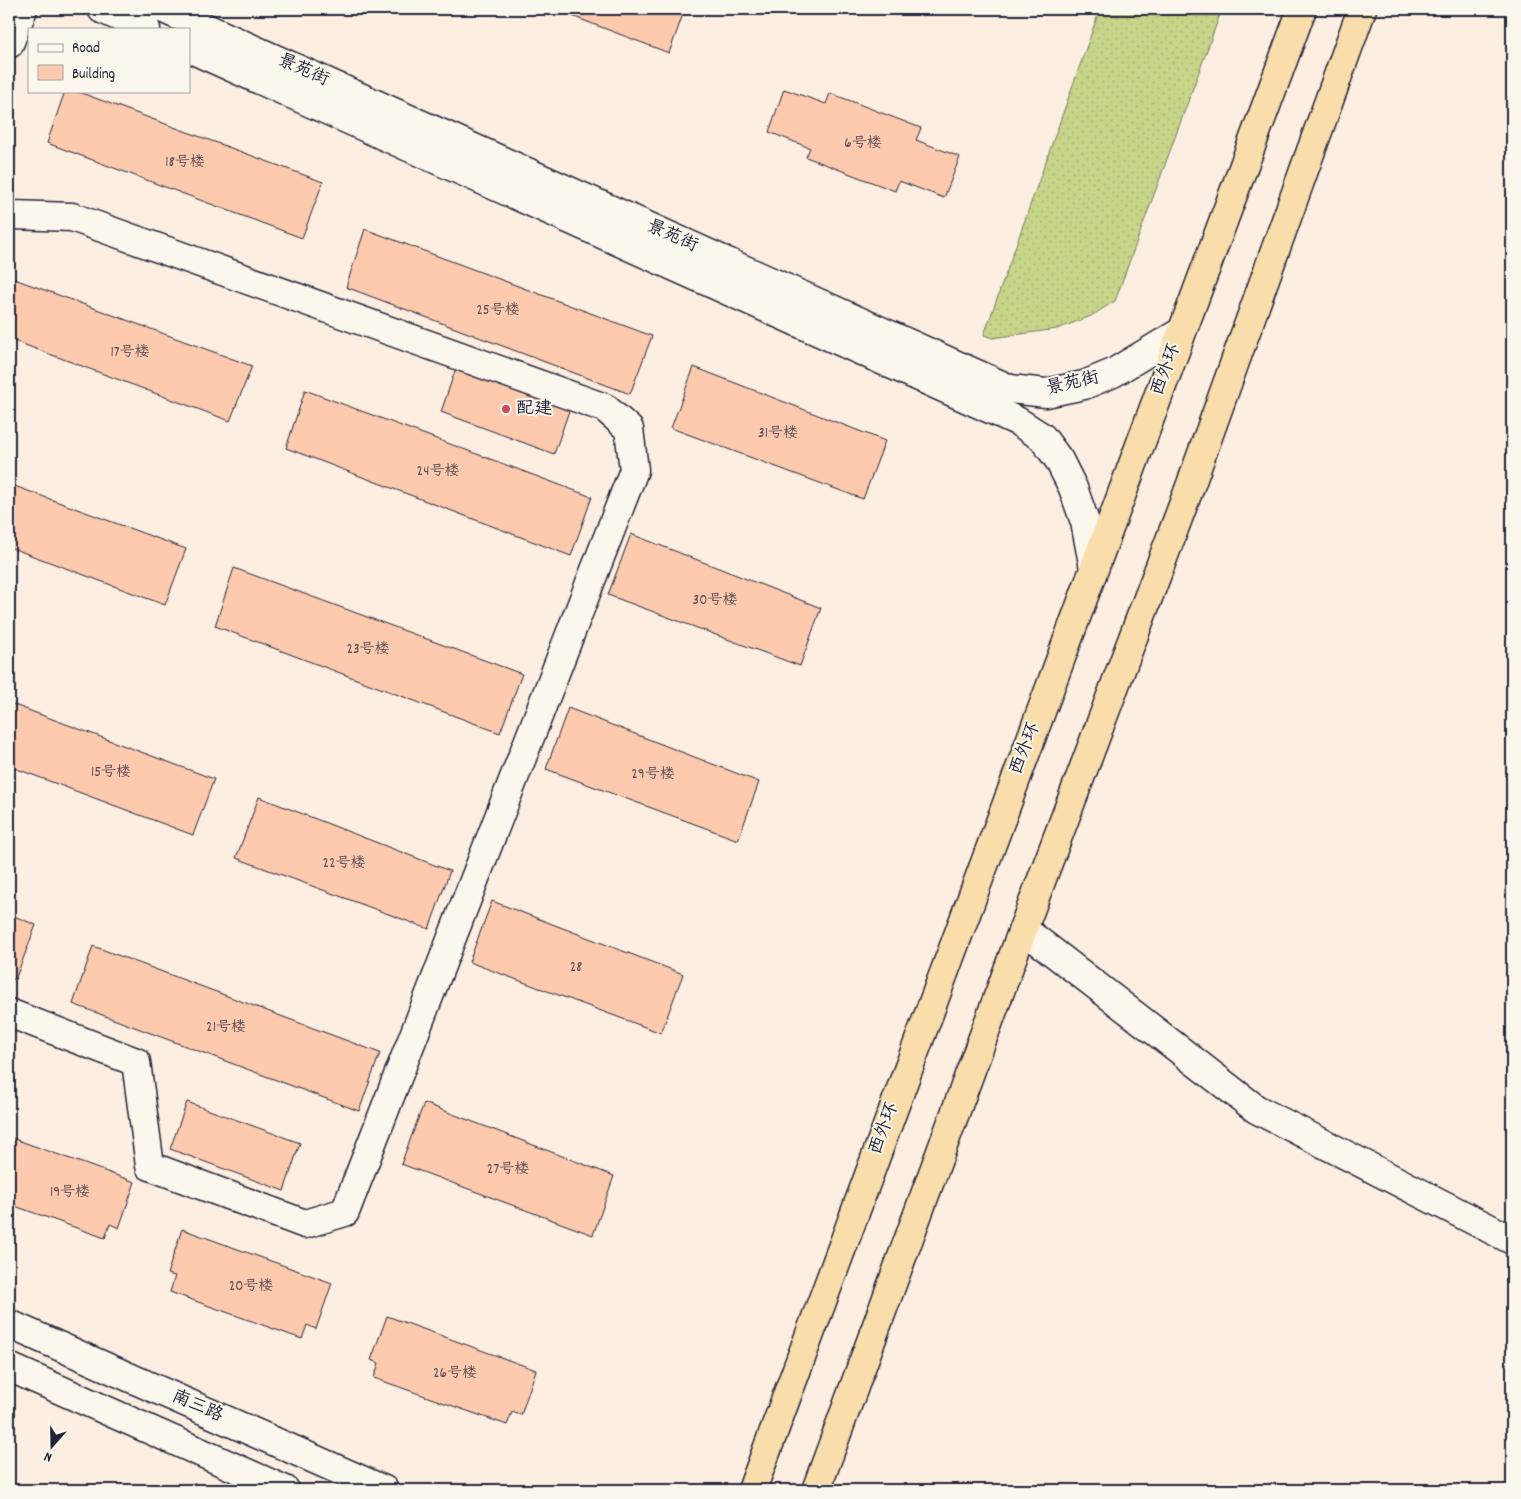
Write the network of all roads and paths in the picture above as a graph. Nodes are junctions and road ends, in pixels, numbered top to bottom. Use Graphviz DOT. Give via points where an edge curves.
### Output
graph roads {
  1 [pos="23,9"];
  2 [pos="102,9"];
  3 [pos="164,9"];
  4 [pos="1302,9"];
  5 [pos="1362,9"];
  6 [pos="144,28"];
  7 [pos="9,44"];
  8 [pos="190,48"];
  9 [pos="9,213"];
  10 [pos="1181,332"];
  11 [pos="1094,568"];
  12 [pos="1023,929"];
  13 [pos="9,1013"];
  14 [pos="1512,1240"];
  15 [pos="9,1324"];
  16 [pos="9,1367"];
  17 [pos="285,1490"];
  18 [pos="384,1490"];
  19 [pos="752,1490"];
  20 [pos="816,1490"];
  1 -- 7 [label="street"];
  2 -- 6 [label="street"];
  3 -- 10 [label="street, 景苑街" via="1010,389 1046,393 1084,385 1113,373"];
  4 -- 10 [label="highway, 西外环"];
  5 -- 12 [label="highway" via="1191,484"];
  8 -- 11 [label="street, 景苑街" via="1017,421 1042,437 1059,460 1085,522"];
  9 -- 13 [label="street" via="72,217 605,408 629,429 634,470 345,1212 305,1224 150,1166 136,1062"];
  10 -- 11 [label="highway, 西外环"];
  11 -- 19 [label="highway, 西外环"];
  12 -- 14 [label="street" via="1256,1109"];
  12 -- 20 [label="highway"];
  15 -- 18 [label="street, 南三路"];
  16 -- 17 [label="street"];
}
